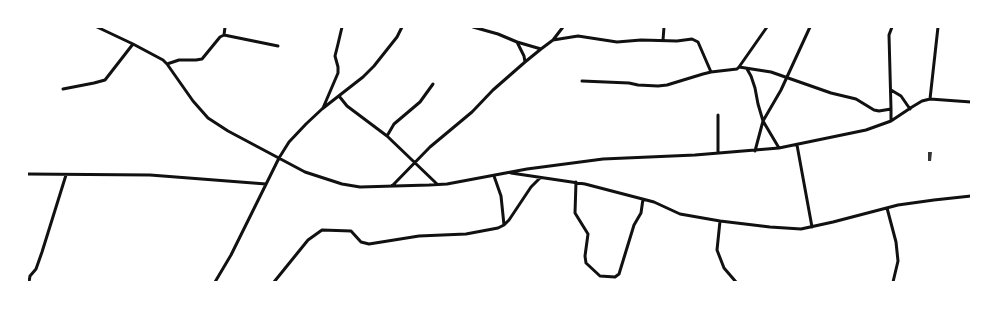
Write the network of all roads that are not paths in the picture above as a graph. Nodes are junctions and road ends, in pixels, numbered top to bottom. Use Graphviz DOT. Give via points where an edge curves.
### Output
graph roads {
  1 [pos="97,27"];
  2 [pos="225,27"];
  3 [pos="342,27"];
  4 [pos="402,27"];
  5 [pos="473,27"];
  6 [pos="563,27"];
  7 [pos="664,27"];
  8 [pos="767,27"];
  9 [pos="810,27"];
  10 [pos="892,27"];
  11 [pos="938,27"];
  12 [pos="224,34"];
  13 [pos="554,40"];
  14 [pos="664,40"];
  15 [pos="517,42"];
  16 [pos="133,44"];
  17 [pos="278,46"];
  18 [pos="541,49"];
  19 [pos="526,62"];
  20 [pos="167,64"];
  21 [pos="739,67"];
  22 [pos="747,69"];
  23 [pos="711,72"];
  24 [pos="787,78"];
  25 [pos="582,81"];
  26 [pos="434,84"];
  27 [pos="63,89"];
  28 [pos="891,90"];
  29 [pos="339,96"];
  30 [pos="930,99"];
  31 [pos="971,102"];
  32 [pos="322,109"];
  33 [pos="891,109"];
  34 [pos="910,109"];
  35 [pos="718,115"];
  36 [pos="764,121"];
  37 [pos="891,121"];
  38 [pos="387,136"];
  39 [pos="797,145"];
  40 [pos="779,148"];
  41 [pos="755,151"];
  42 [pos="718,153"];
  43 [pos="279,158"];
  44 [pos="416,163"];
  45 [pos="509,172"];
  46 [pos="27,174"];
  47 [pos="66,176"];
  48 [pos="494,176"];
  49 [pos="540,178"];
  50 [pos="576,182"];
  51 [pos="266,184"];
  52 [pos="437,184"];
  53 [pos="392,186"];
  54 [pos="971,196"];
  55 [pos="643,199"];
  56 [pos="887,208"];
  57 [pos="720,221"];
  58 [pos="504,225"];
  59 [pos="812,227"];
  60 [pos="29,282"];
  61 [pos="215,282"];
  62 [pos="274,282"];
  63 [pos="736,282"];
  64 [pos="893,282"];
  1 -- 16 [label="street"];
  2 -- 12 [label="street"];
  3 -- 32 [label="street" via="335,56 338,73"];
  4 -- 29 [label="street" via="374,66"];
  5 -- 15 [label="street"];
  6 -- 13 [label="street"];
  7 -- 14 [label="street"];
  8 -- 21 [label="street"];
  9 -- 24 [label="street"];
  10 -- 28 [label="street" via="889,35"];
  11 -- 30 [label="street"];
  12 -- 17 [label="street"];
  12 -- 20 [label="street" via="202,59 179,60"];
  13 -- 14 [label="street" via="578,36 617,42"];
  13 -- 18 [label="street"];
  14 -- 23 [label="street" via="695,40"];
  15 -- 18 [label="street"];
  15 -- 19 [label="street"];
  16 -- 20 [label="street"];
  16 -- 27 [label="street" via="105,80"];
  18 -- 19 [label="street"];
  19 -- 44 [label="street" via="493,90 469,116 430,147"];
  20 -- 43 [label="street" via="208,118 246,142"];
  21 -- 22 [label="street"];
  21 -- 23 [label="street"];
  22 -- 24 [label="street"];
  22 -- 36 [label="street" via="756,88"];
  23 -- 25 [label="street" via="658,86 643,86 629,82"];
  24 -- 33 [label="street" via="856,99 874,110"];
  24 -- 36 [label="street"];
  26 -- 38 [label="street" via="420,102 394,124"];
  28 -- 33 [label="street"];
  28 -- 34 [label="street" via="901,96"];
  29 -- 32 [label="street"];
  29 -- 38 [label="street" via="347,106"];
  30 -- 31 [label="street"];
  30 -- 34 [label="street"];
  32 -- 43 [label="street" via="297,133"];
  33 -- 37 [label="street"];
  34 -- 37 [label="street"];
  35 -- 42 [label="street"];
  36 -- 40 [label="street"];
  36 -- 41 [label="street"];
  37 -- 39 [label="street" via="866,130"];
  38 -- 44 [label="street"];
  39 -- 40 [label="street"];
  39 -- 59 [label="street"];
  40 -- 41 [label="street"];
  41 -- 42 [label="street"];
  42 -- 45 [label="street" via="603,159"];
  43 -- 51 [label="street"];
  43 -- 53 [label="street" via="305,172 342,184 360,187"];
  44 -- 52 [label="street"];
  44 -- 53 [label="street"];
  45 -- 48 [label="street"];
  45 -- 49 [label="street"];
  46 -- 47 [label="street"];
  47 -- 51 [label="street" via="150,175"];
  47 -- 60 [label="street" via="42,252"];
  48 -- 52 [label="street"];
  48 -- 58 [label="street" via="501,196"];
  49 -- 50 [label="street"];
  49 -- 58 [label="street"];
  50 -- 55 [label="street"];
  50 -- 55 [label="street" via="575,213 588,234 586,263 600,276 615,277 618,274"];
  51 -- 61 [label="street"];
  52 -- 53 [label="street"];
  54 -- 56 [label="street"];
  55 -- 57 [label="street" via="680,214"];
  56 -- 59 [label="street"];
  56 -- 64 [label="street" via="898,261"];
  57 -- 59 [label="street" via="786,229"];
  57 -- 63 [label="street" via="717,250 724,268"];
  58 -- 62 [label="street" via="466,234 419,236 369,244 361,242 351,231 322,230 308,240"];
}
